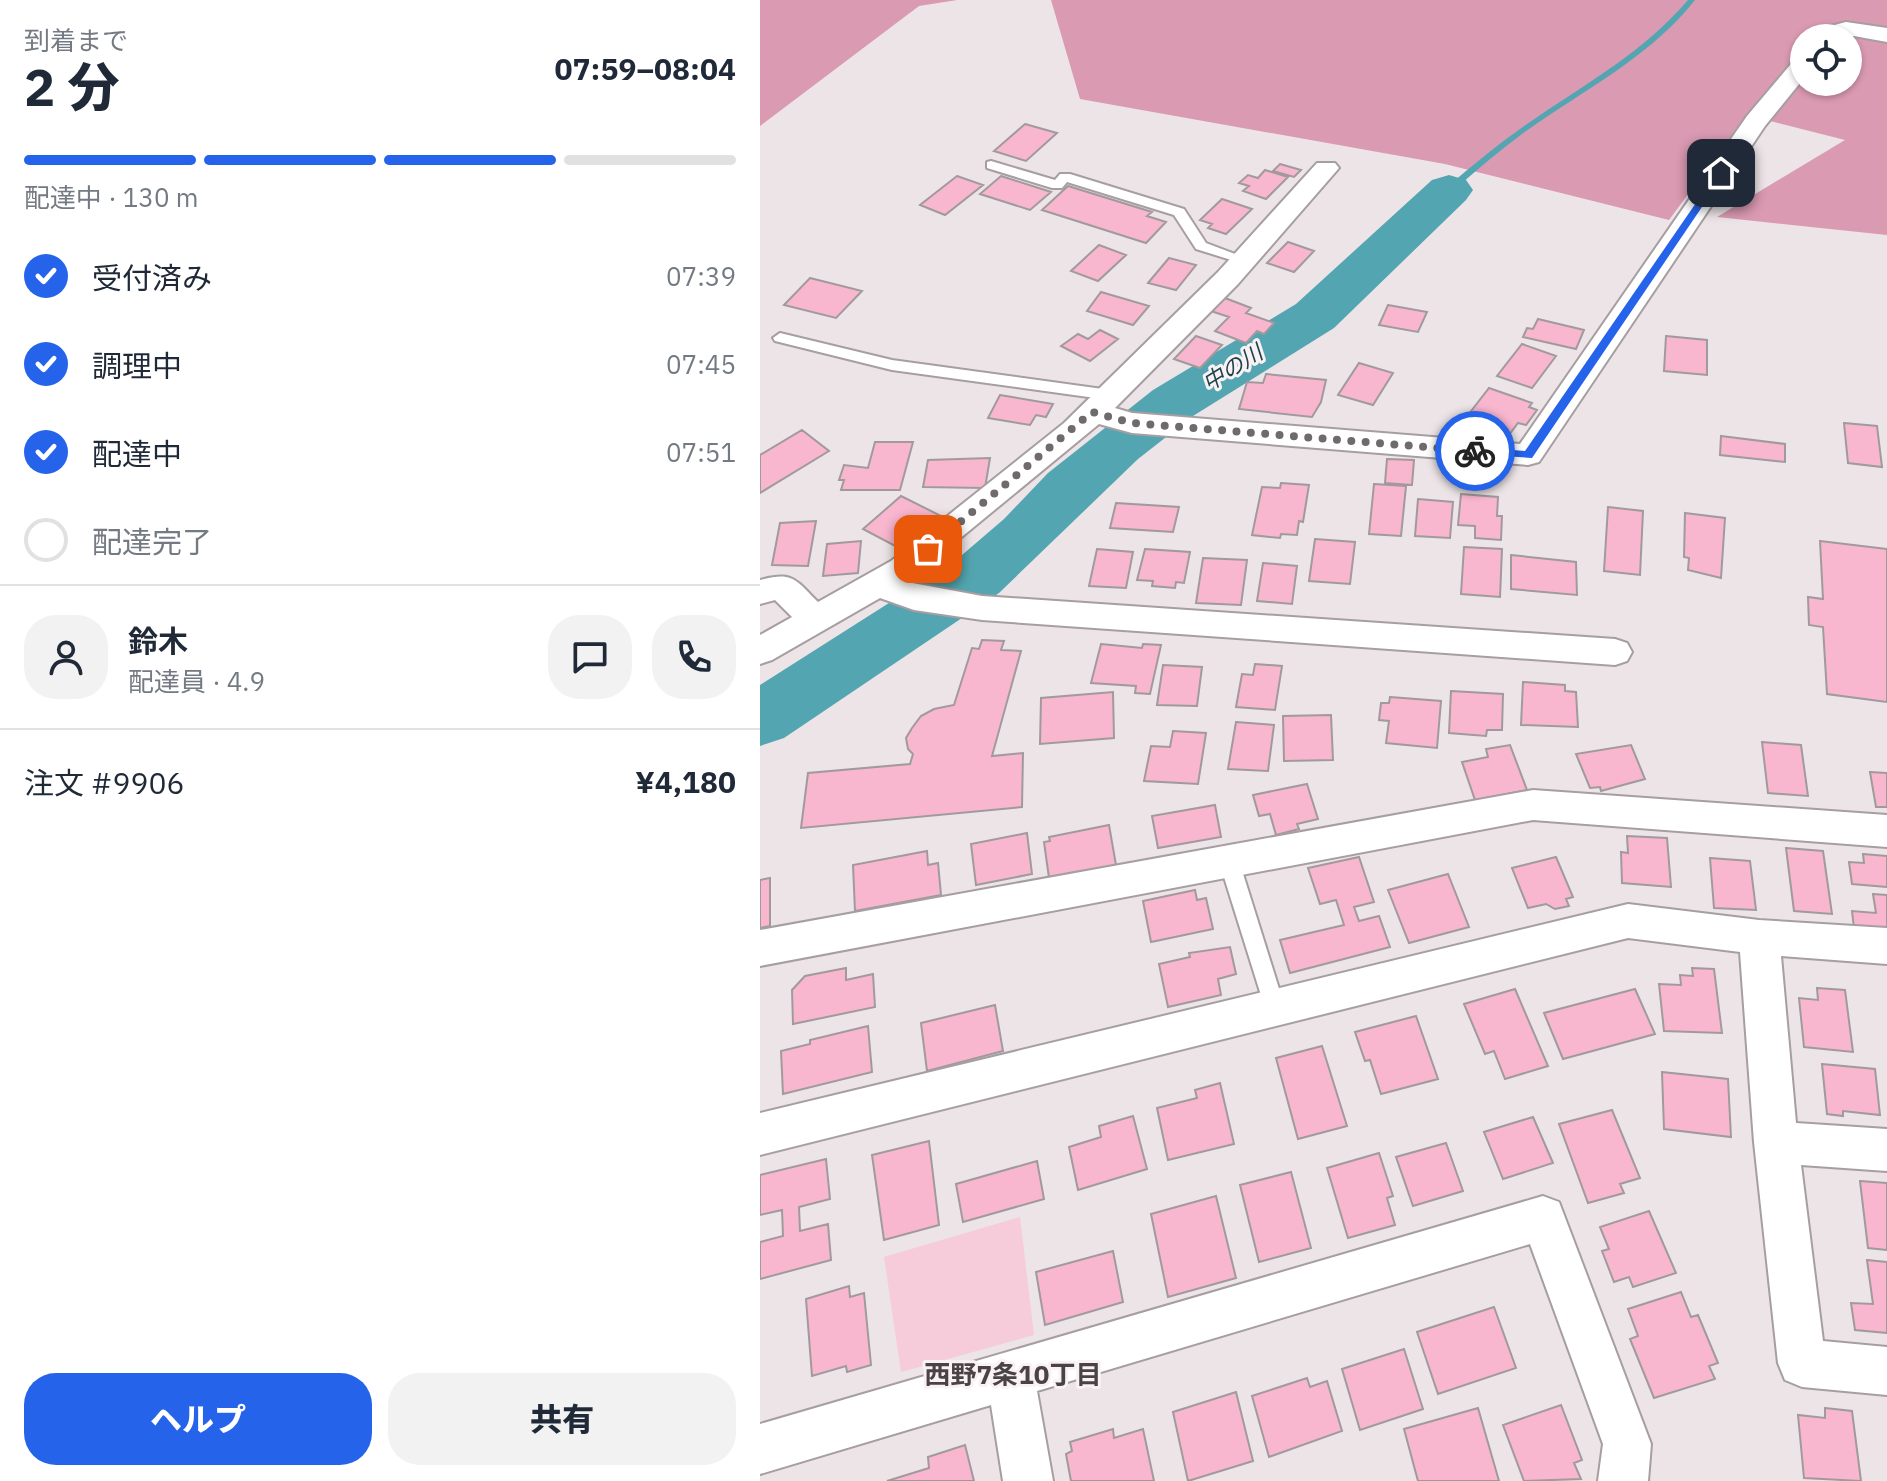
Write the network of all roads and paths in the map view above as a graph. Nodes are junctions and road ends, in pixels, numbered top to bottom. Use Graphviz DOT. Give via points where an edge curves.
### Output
graph roads {
  1 [pos="1862,31"];
  2 [pos="1887,35"];
  3 [pos="1790,80"];
  4 [pos="991,165"];
  5 [pos="1326,168"];
  6 [pos="1244,260"];
  7 [pos="780,338"];
  8 [pos="1101,403"];
  9 [pos="878,584"];
  10 [pos="760,592"];
  11 [pos="815,620"];
  12 [pos="760,651"];
  13 [pos="1615,652"];
  14 [pos="1887,831"];
  15 [pos="1229,861"];
  16 [pos="1759,937"];
  17 [pos="1887,946"];
  18 [pos="760,948"];
  19 [pos="1275,1008"];
  20 [pos="760,1134"];
  21 [pos="1776,1142"];
  22 [pos="1887,1150"];
  23 [pos="1887,1371"];
  24 [pos="1010,1375"];
  25 [pos="760,1449"];
  26 [pos="1028,1481"];
  27 [pos="1623,1481"];
  1 -- 2 [label="street"];
  3 -- 8 [label="street" via="1756,121 1528,455 1132,423"];
  4 -- 6 [label="lane" via="1057,185 1065,177 1179,212 1201,246"];
  5 -- 6 [label="street"];
  6 -- 8 [label="street"];
  7 -- 8 [label="lane" via="892,365"];
  8 -- 9 [label="street" via="1075,430"];
  9 -- 11 [label="street"];
  9 -- 13 [label="street" via="914,598 982,608"];
  10 -- 11 [label="street" via="782,586"];
  11 -- 12 [label="street"];
  14 -- 15 [label="street" via="1533,805"];
  15 -- 18 [label="street"];
  15 -- 19 [label="lane"];
  16 -- 17 [label="street"];
  16 -- 19 [label="street" via="1628,921"];
  16 -- 21 [label="street"];
  19 -- 20 [label="street"];
  21 -- 22 [label="street"];
  21 -- 23 [label="street" via="1802,1363"];
  24 -- 25 [label="street"];
  24 -- 26 [label="street"];
  24 -- 27 [label="street" via="1543,1218 1627,1444"];
}
